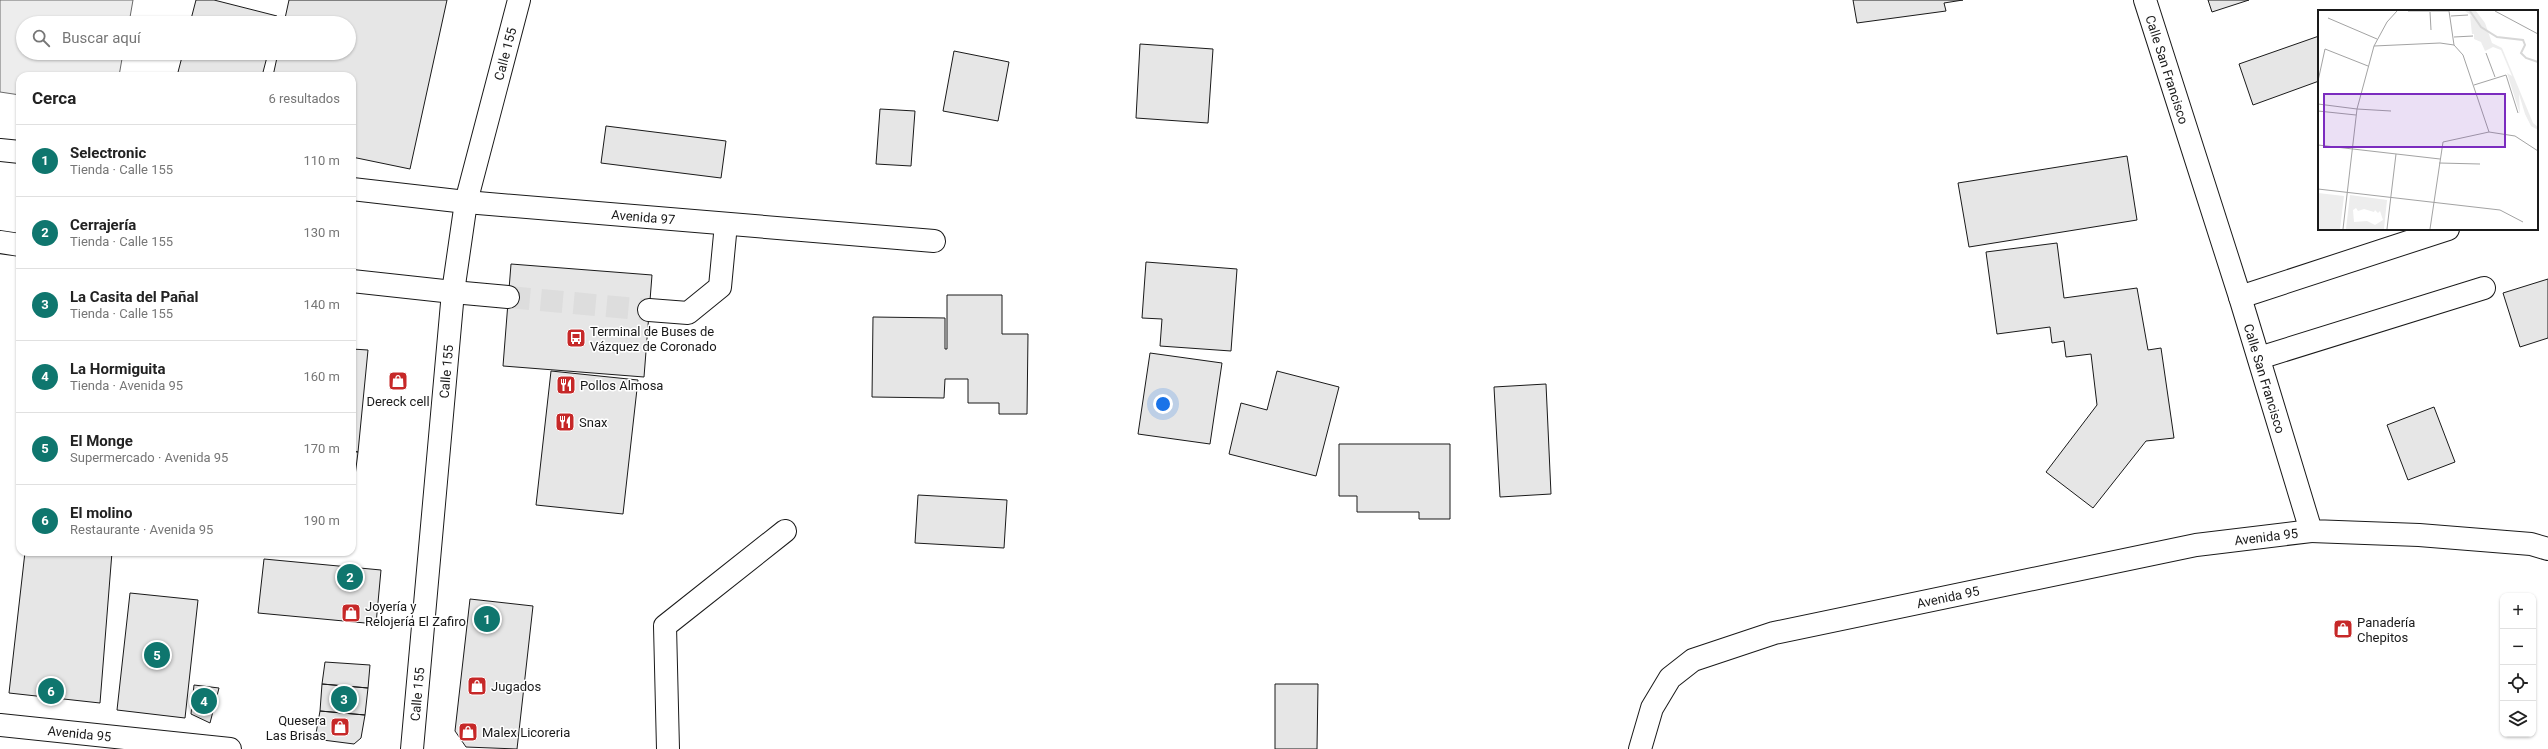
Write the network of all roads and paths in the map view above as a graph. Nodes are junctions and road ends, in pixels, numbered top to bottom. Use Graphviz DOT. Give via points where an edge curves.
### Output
graph roads {
  1 [pos="519,0"];
  2 [pos="2145,0"];
  3 [pos="0,150"];
  4 [pos="16,152"];
  5 [pos="356,189"];
  6 [pos="466,202"];
  7 [pos="726,224"];
  8 [pos="2445,230"];
  9 [pos="934,241"];
  10 [pos="0,242"];
  11 [pos="16,244"];
  12 [pos="356,281"];
  13 [pos="2484,288"];
  14 [pos="453,292"];
  15 [pos="508,297"];
  16 [pos="2240,297"];
  17 [pos="649,310"];
  18 [pos="2259,358"];
  19 [pos="785,531"];
  20 [pos="2311,531"];
  21 [pos="2548,549"];
  22 [pos="0,725"];
  23 [pos="230,749"];
  24 [pos="412,749"];
  25 [pos="668,749"];
  26 [pos="1640,749"];
  1 -- 6 [label="street, Calle 155"];
  2 -- 16 [label="street, Calle San Francisco"];
  3 -- 4 [label="street"];
  5 -- 6 [label="street, Avenida 97"];
  6 -- 7 [label="street, Avenida 97"];
  6 -- 14 [label="street, Calle 155"];
  7 -- 9 [label="street, Avenida 97"];
  7 -- 17 [label="street" via="720,287 688,313"];
  8 -- 16 [label="street"];
  10 -- 11 [label="street"];
  12 -- 14 [label="street"];
  13 -- 18 [label="street"];
  14 -- 15 [label="street"];
  14 -- 24 [label="street, Calle 155"];
  16 -- 18 [label="street, Calle San Francisco"];
  18 -- 20 [label="street, Calle San Francisco"];
  19 -- 25 [label="street" via="665,626"];
  20 -- 21 [label="street" via="2419,535 2531,544"];
  20 -- 26 [label="street, Avenida 95" via="2196,545 1774,633 1693,660 1670,678 1652,708"];
  22 -- 23 [label="street, Avenida 95"];
}
